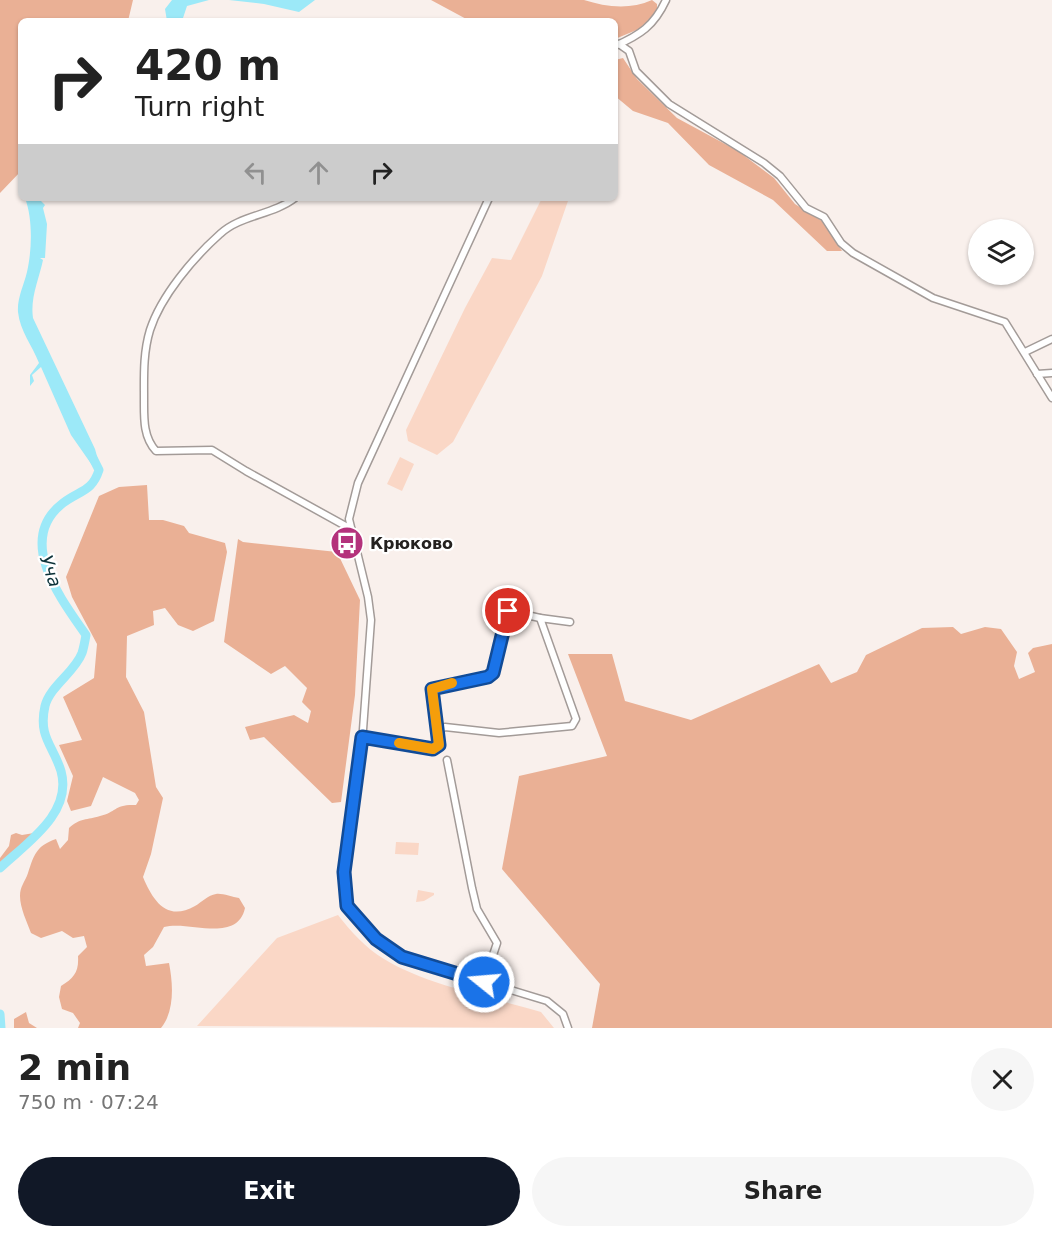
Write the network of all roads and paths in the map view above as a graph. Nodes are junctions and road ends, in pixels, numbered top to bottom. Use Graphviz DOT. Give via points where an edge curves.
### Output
graph roads {
  1 [pos="666,0"];
  2 [pos="618,44"];
  3 [pos="618,46"];
  4 [pos="288,201"];
  5 [pos="488,201"];
  6 [pos="1052,339"];
  7 [pos="1025,352"];
  8 [pos="1052,373"];
  9 [pos="1038,374"];
  10 [pos="1052,398"];
  11 [pos="351,528"];
  12 [pos="540,618"];
  13 [pos="570,622"];
  14 [pos="439,730"];
  15 [pos="362,737"];
  16 [pos="447,759"];
  17 [pos="484,982"];
  18 [pos="568,1028"];
  1 -- 2 [label="street" via="648,29"];
  3 -- 7 [label="street" via="629,51 636,71 669,104 764,163 806,208 828,222 841,243 853,253 933,298 1005,322"];
  4 -- 11 [label="street" via="221,232 163,303 150,330 144,361 148,442 156,451 212,450"];
  5 -- 11 [label="street" via="358,483 349,519"];
  6 -- 7 [label="street"];
  7 -- 9 [label="street"];
  8 -- 9 [label="street"];
  9 -- 10 [label="street"];
  11 -- 15 [label="street" via="371,620"];
  12 -- 13 [label="street"];
  12 -- 14 [label="street" via="508,611 493,673 432,689"];
  12 -- 14 [label="street" via="576,719 572,726 499,733"];
  14 -- 15 [label="street" via="439,745 433,749"];
  15 -- 17 [label="street" via="344,872 347,906 376,939 402,957"];
  16 -- 17 [label="street" via="477,909 497,943"];
  17 -- 18 [label="street" via="547,1001 563,1014"];
}
